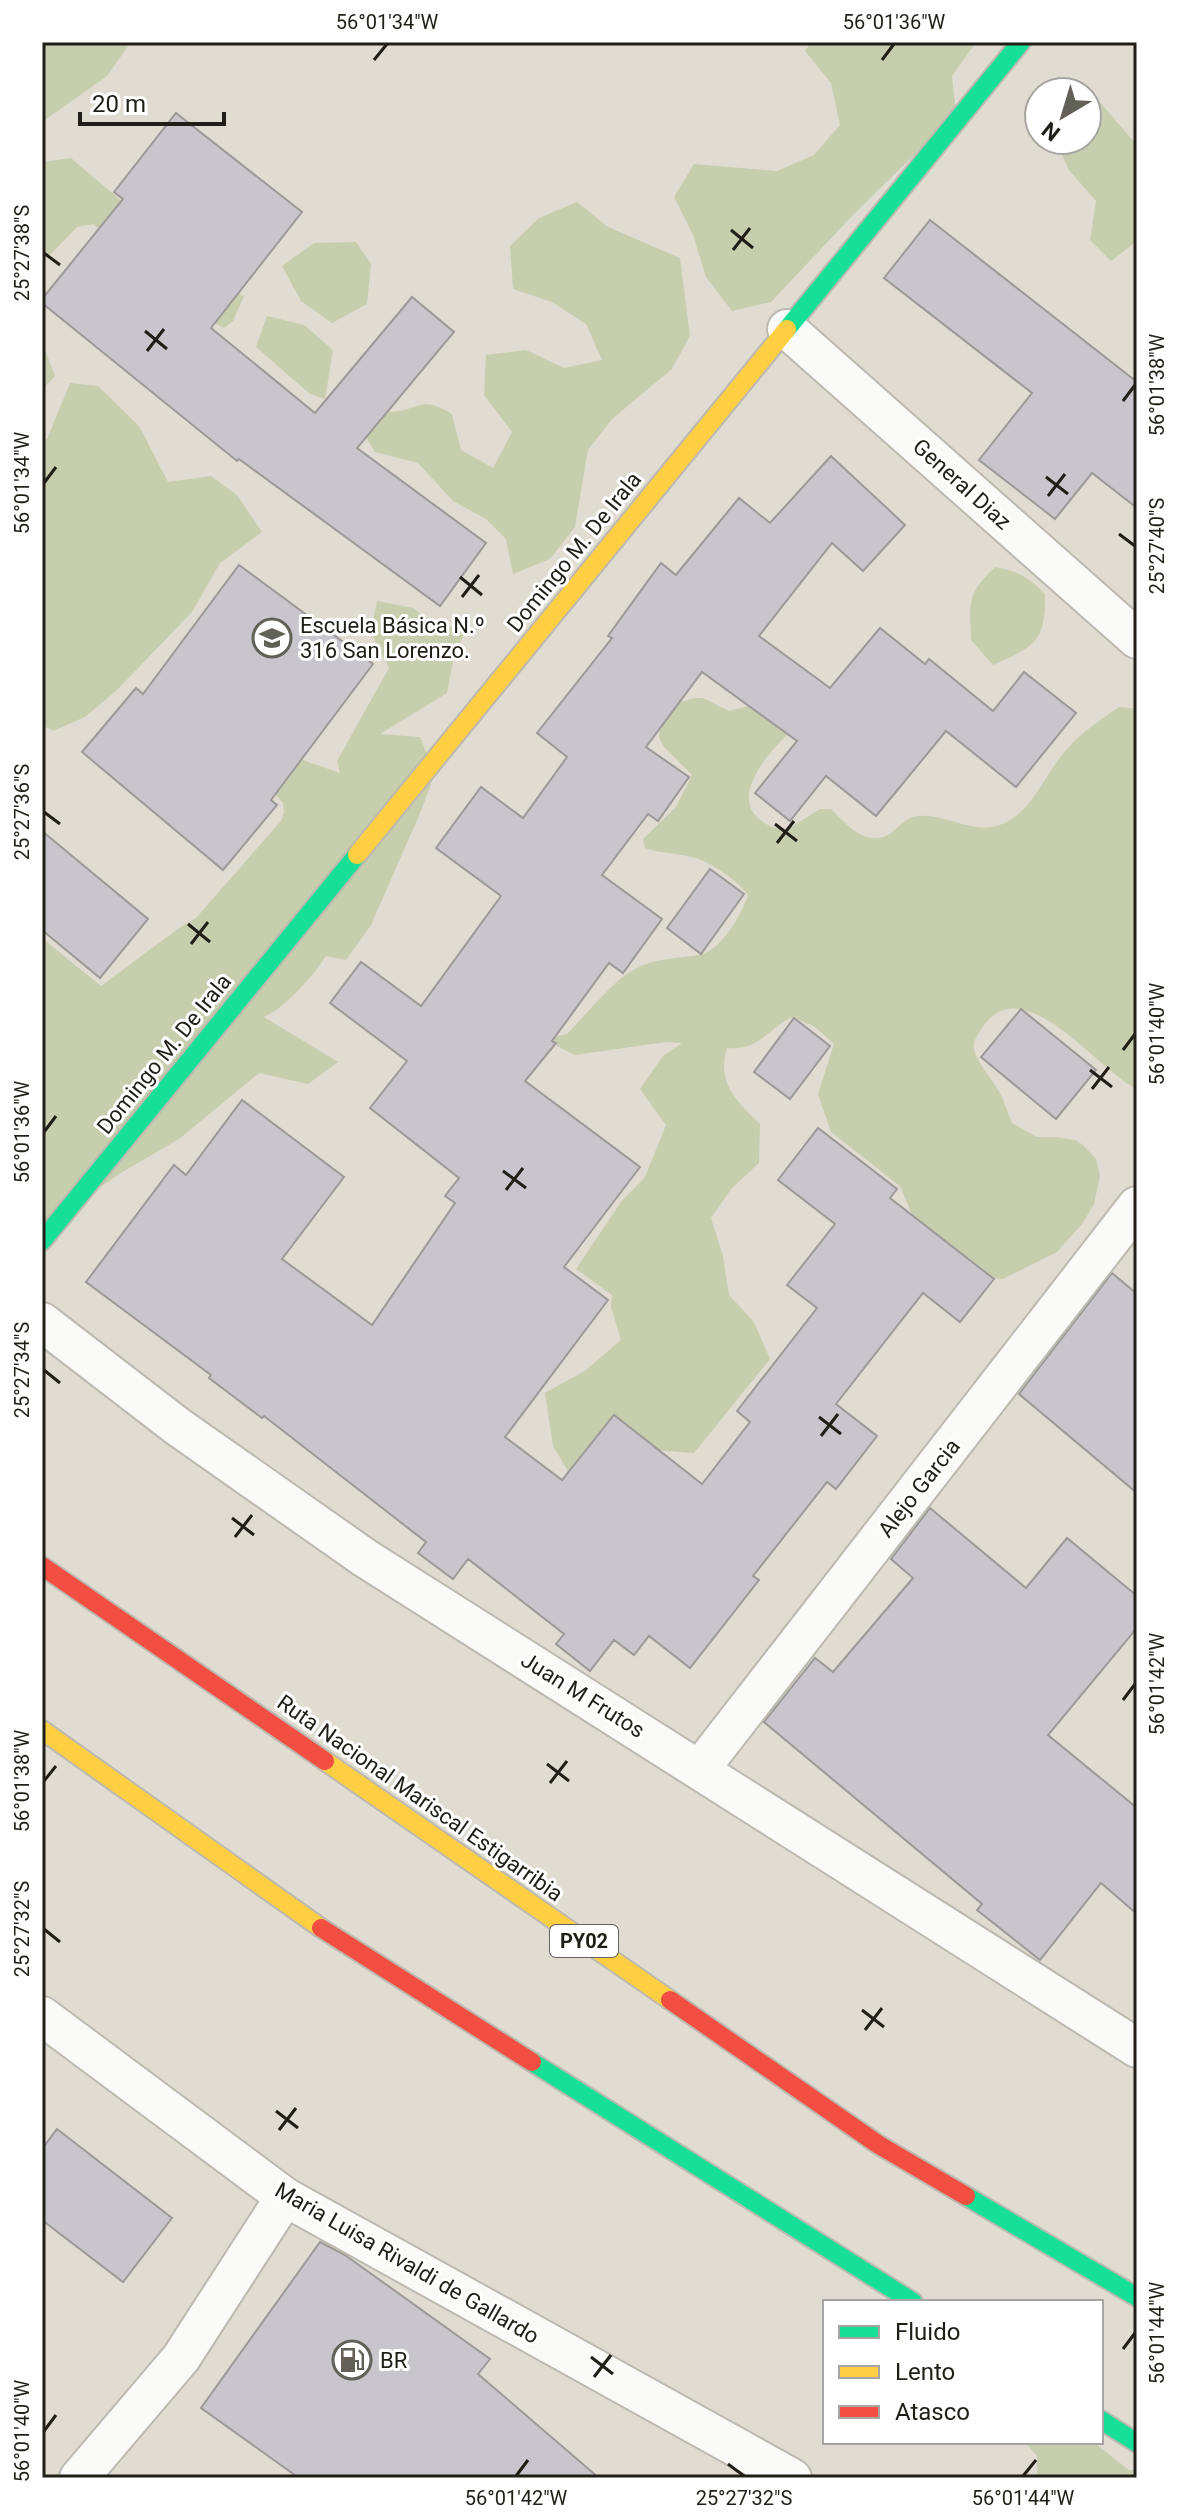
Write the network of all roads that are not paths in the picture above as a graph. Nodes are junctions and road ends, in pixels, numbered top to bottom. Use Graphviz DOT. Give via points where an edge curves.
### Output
graph roads {
  1 [pos="1021,42"];
  2 [pos="787,329"];
  3 [pos="1137,639"];
  4 [pos="1137,1206"];
  5 [pos="42,1241"];
  6 [pos="42,1322"];
  7 [pos="42,1566"];
  8 [pos="42,1730"];
  9 [pos="700,1769"];
  10 [pos="42,2016"];
  11 [pos="1137,2048"];
  12 [pos="285,2197"];
  13 [pos="1137,2297"];
  14 [pos="910,2300"];
  15 [pos="1103,2421"];
  16 [pos="1137,2443"];
  17 [pos="79,2478"];
  18 [pos="792,2478"];
  1 -- 2 [label="main road, Domingo M. De Irala"];
  2 -- 3 [label="street, General Diaz"];
  2 -- 5 [label="main road, Domingo M. De Irala"];
  4 -- 9 [label="street, Alejo Garcia"];
  6 -- 9 [label="street, Juan M Frutos" via="177,1426 365,1558"];
  7 -- 13 [label="main road, Ruta Nacional Mariscal Estigarribia / PY02" via="879,2145"];
  8 -- 14 [label="main road" via="348,1947"];
  9 -- 11 [label="street, Juan M Frutos"];
  10 -- 12 [label="street, Maria Luisa Rivaldi de Gallardo"];
  12 -- 17 [label="street" via="181,2358"];
  12 -- 18 [label="street, Maria Luisa Rivaldi de Gallardo"];
  15 -- 16 [label="main road"];
}
